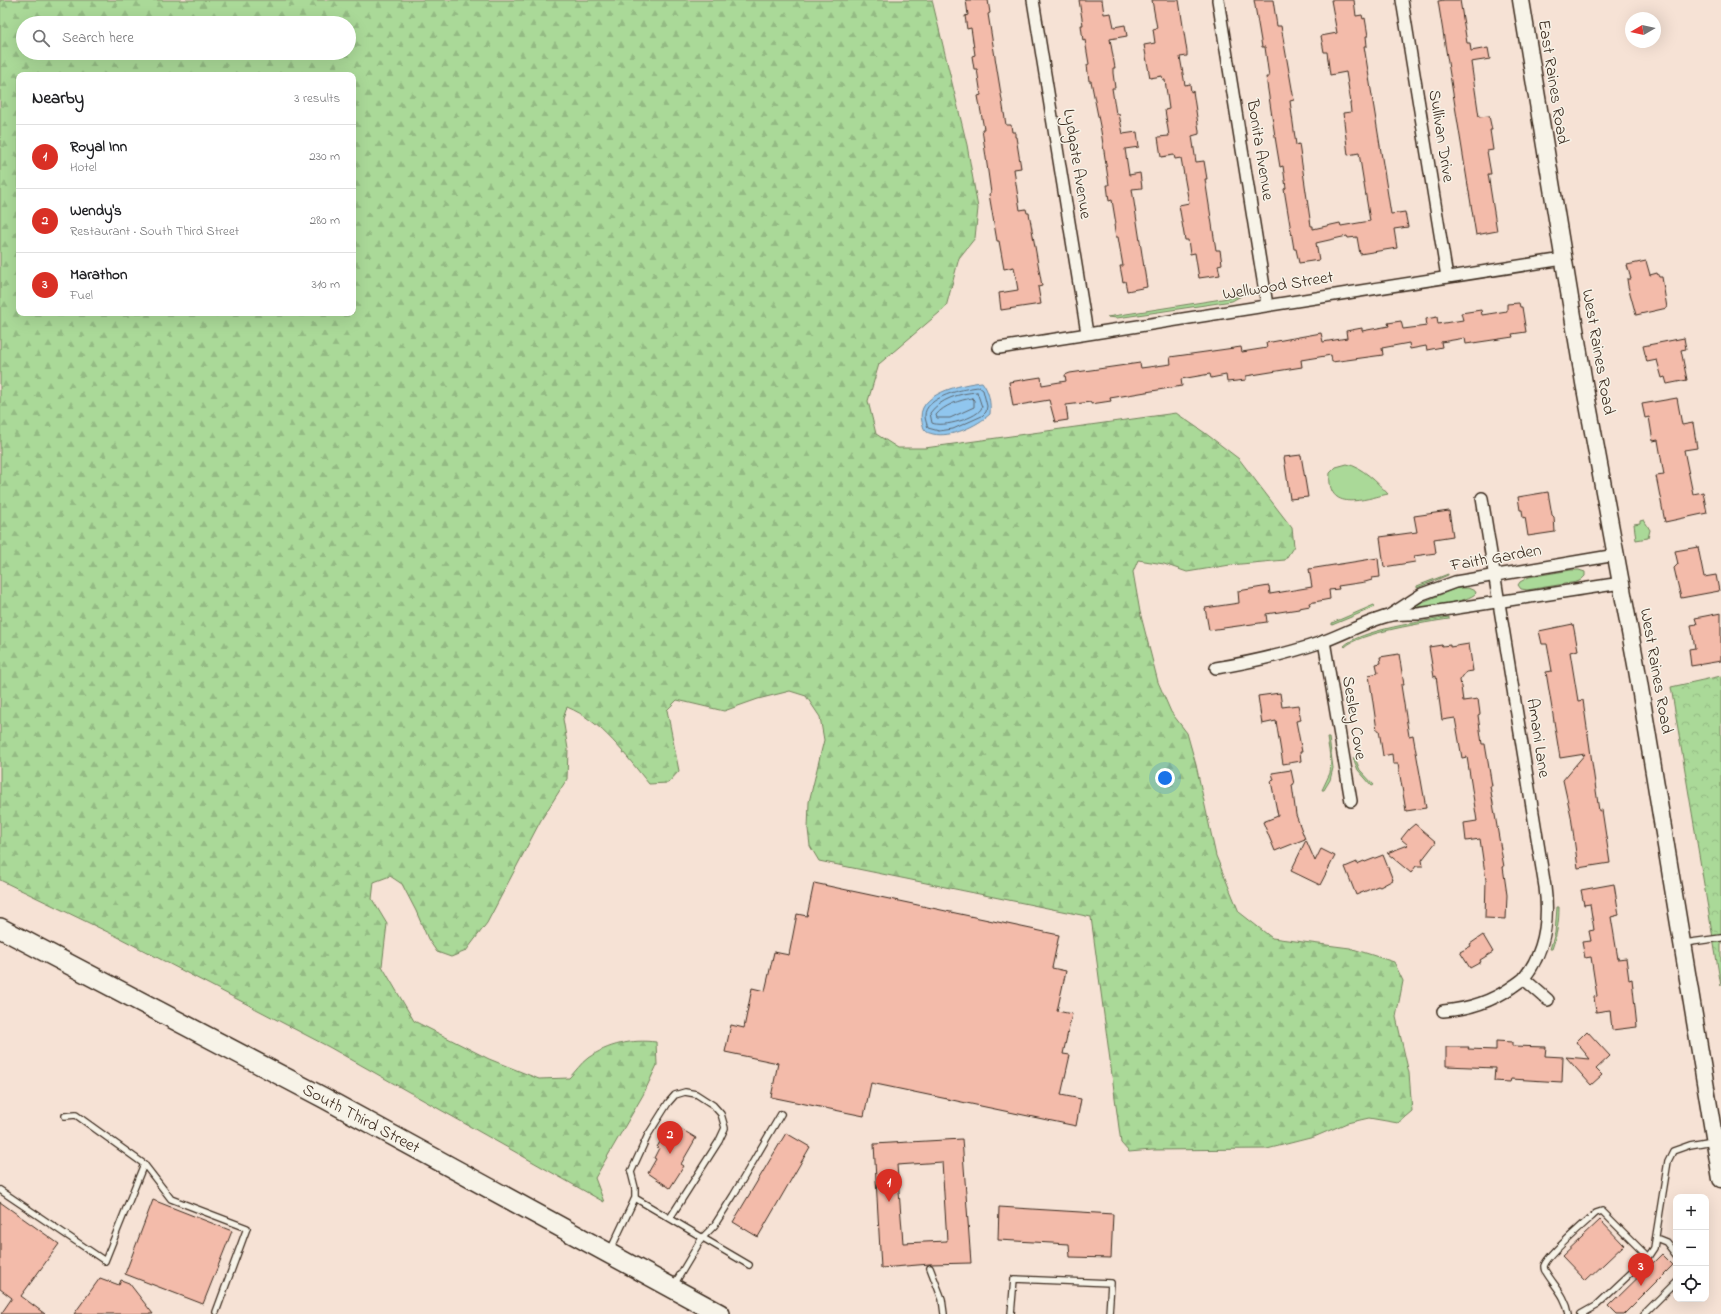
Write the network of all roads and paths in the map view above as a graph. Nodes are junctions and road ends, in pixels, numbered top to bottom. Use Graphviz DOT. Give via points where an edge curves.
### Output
graph roads {
  1 [pos="1033,0"];
  2 [pos="1218,0"];
  3 [pos="1402,0"];
  4 [pos="1521,0"];
  5 [pos="1548,170"];
  6 [pos="1563,259"];
  7 [pos="1447,277"];
  8 [pos="1267,305"];
  9 [pos="1087,333"];
  10 [pos="999,348"];
  11 [pos="1482,498"];
  12 [pos="1616,555"];
  13 [pos="1495,575"];
  14 [pos="1621,583"];
  15 [pos="1499,601"];
  16 [pos="1390,615"];
  17 [pos="1324,641"];
  18 [pos="1216,668"];
  19 [pos="1351,801"];
  20 [pos="0,928"];
  21 [pos="1721,938"];
  22 [pos="1683,944"];
  23 [pos="1524,979"];
  24 [pos="1548,1000"];
  25 [pos="1443,1012"];
  26 [pos="781,1114"];
  27 [pos="65,1116"];
  28 [pos="1714,1140"];
  29 [pos="144,1164"];
  30 [pos="1721,1179"];
  31 [pos="0,1190"];
  32 [pos="636,1198"];
  33 [pos="670,1218"];
  34 [pos="702,1238"];
  35 [pos="1656,1238"];
  36 [pos="1673,1251"];
  37 [pos="609,1253"];
  38 [pos="1648,1257"];
  39 [pos="749,1265"];
  40 [pos="930,1268"];
  41 [pos="1673,1285"];
  42 [pos="672,1288"];
  43 [pos="216,1312"];
  44 [pos="1585,1313"];
  45 [pos="720,1314"];
  46 [pos="944,1314"];
  47 [pos="1011,1314"];
  48 [pos="1109,1314"];
  49 [pos="1569,1314"];
  50 [pos="1644,1314"];
  1 -- 9 [label="street, Lydgate Avenue"];
  2 -- 8 [label="street, Bonita Avenue"];
  3 -- 7 [label="street, Sullivan Drive"];
  4 -- 5 [label="main road, East Raines Road"];
  5 -- 6 [label="main road, West Raines Road"];
  6 -- 7 [label="street, Wellwood Street"];
  6 -- 12 [label="main road, West Raines Road"];
  7 -- 8 [label="street, Wellwood Street"];
  8 -- 9 [label="street, Wellwood Street"];
  9 -- 10 [label="street, Wellwood Street"];
  11 -- 13 [label="street, Amani Lane"];
  12 -- 13 [label="street, Faith Garden"];
  12 -- 14 [label="main road, West Raines Road"];
  13 -- 15 [label="street, Amani Lane"];
  13 -- 16 [label="street, Faith Garden" via="1443,585 1414,598"];
  14 -- 15 [label="street, Faith Garden"];
  14 -- 22 [label="main road, West Raines Road" via="1638,670"];
  15 -- 16 [label="street, Faith Garden" via="1418,614"];
  15 -- 23 [label="street, Amani Lane" via="1547,902 1542,945"];
  16 -- 17 [label="street, Faith Garden"];
  17 -- 18 [label="street, Faith Garden" via="1269,659"];
  17 -- 19 [label="street, Sesley Cove"];
  20 -- 37 [label="highway, South Third Street" via="324,1098"];
  21 -- 22 [label="lane"];
  22 -- 28 [label="main road, West Raines Road"];
  23 -- 24 [label="street"];
  23 -- 25 [label="street" via="1500,995 1478,1005"];
  26 -- 34 [label="lane" via="714,1226"];
  27 -- 29 [label="lane" via="76,1114"];
  28 -- 30 [label="main road, West Raines Road"];
  28 -- 35 [label="lane" via="1673,1151 1668,1161"];
  29 -- 31 [label="lane" via="105,1261"];
  29 -- 43 [label="lane" via="171,1200 247,1228"];
  32 -- 33 [label="lane"];
  32 -- 33 [label="lane" via="631,1172 648,1135 675,1095 685,1092 696,1094 721,1114 725,1128"];
  32 -- 37 [label="lane"];
  33 -- 34 [label="lane"];
  34 -- 39 [label="lane"];
  34 -- 42 [label="lane"];
  35 -- 36 [label="lane" via="1666,1242"];
  35 -- 38 [label="lane" via="1654,1248"];
  37 -- 42 [label="highway, South Third Street"];
  38 -- 44 [label="lane"];
  38 -- 49 [label="lane" via="1602,1211 1596,1213 1552,1254 1544,1265 1544,1270 1568,1304"];
  40 -- 46 [label="lane" via="942,1299"];
  41 -- 50 [label="lane"];
  42 -- 45 [label="highway, South Third Street"];
  47 -- 48 [label="lane" via="1014,1280 1110,1283"];
}
